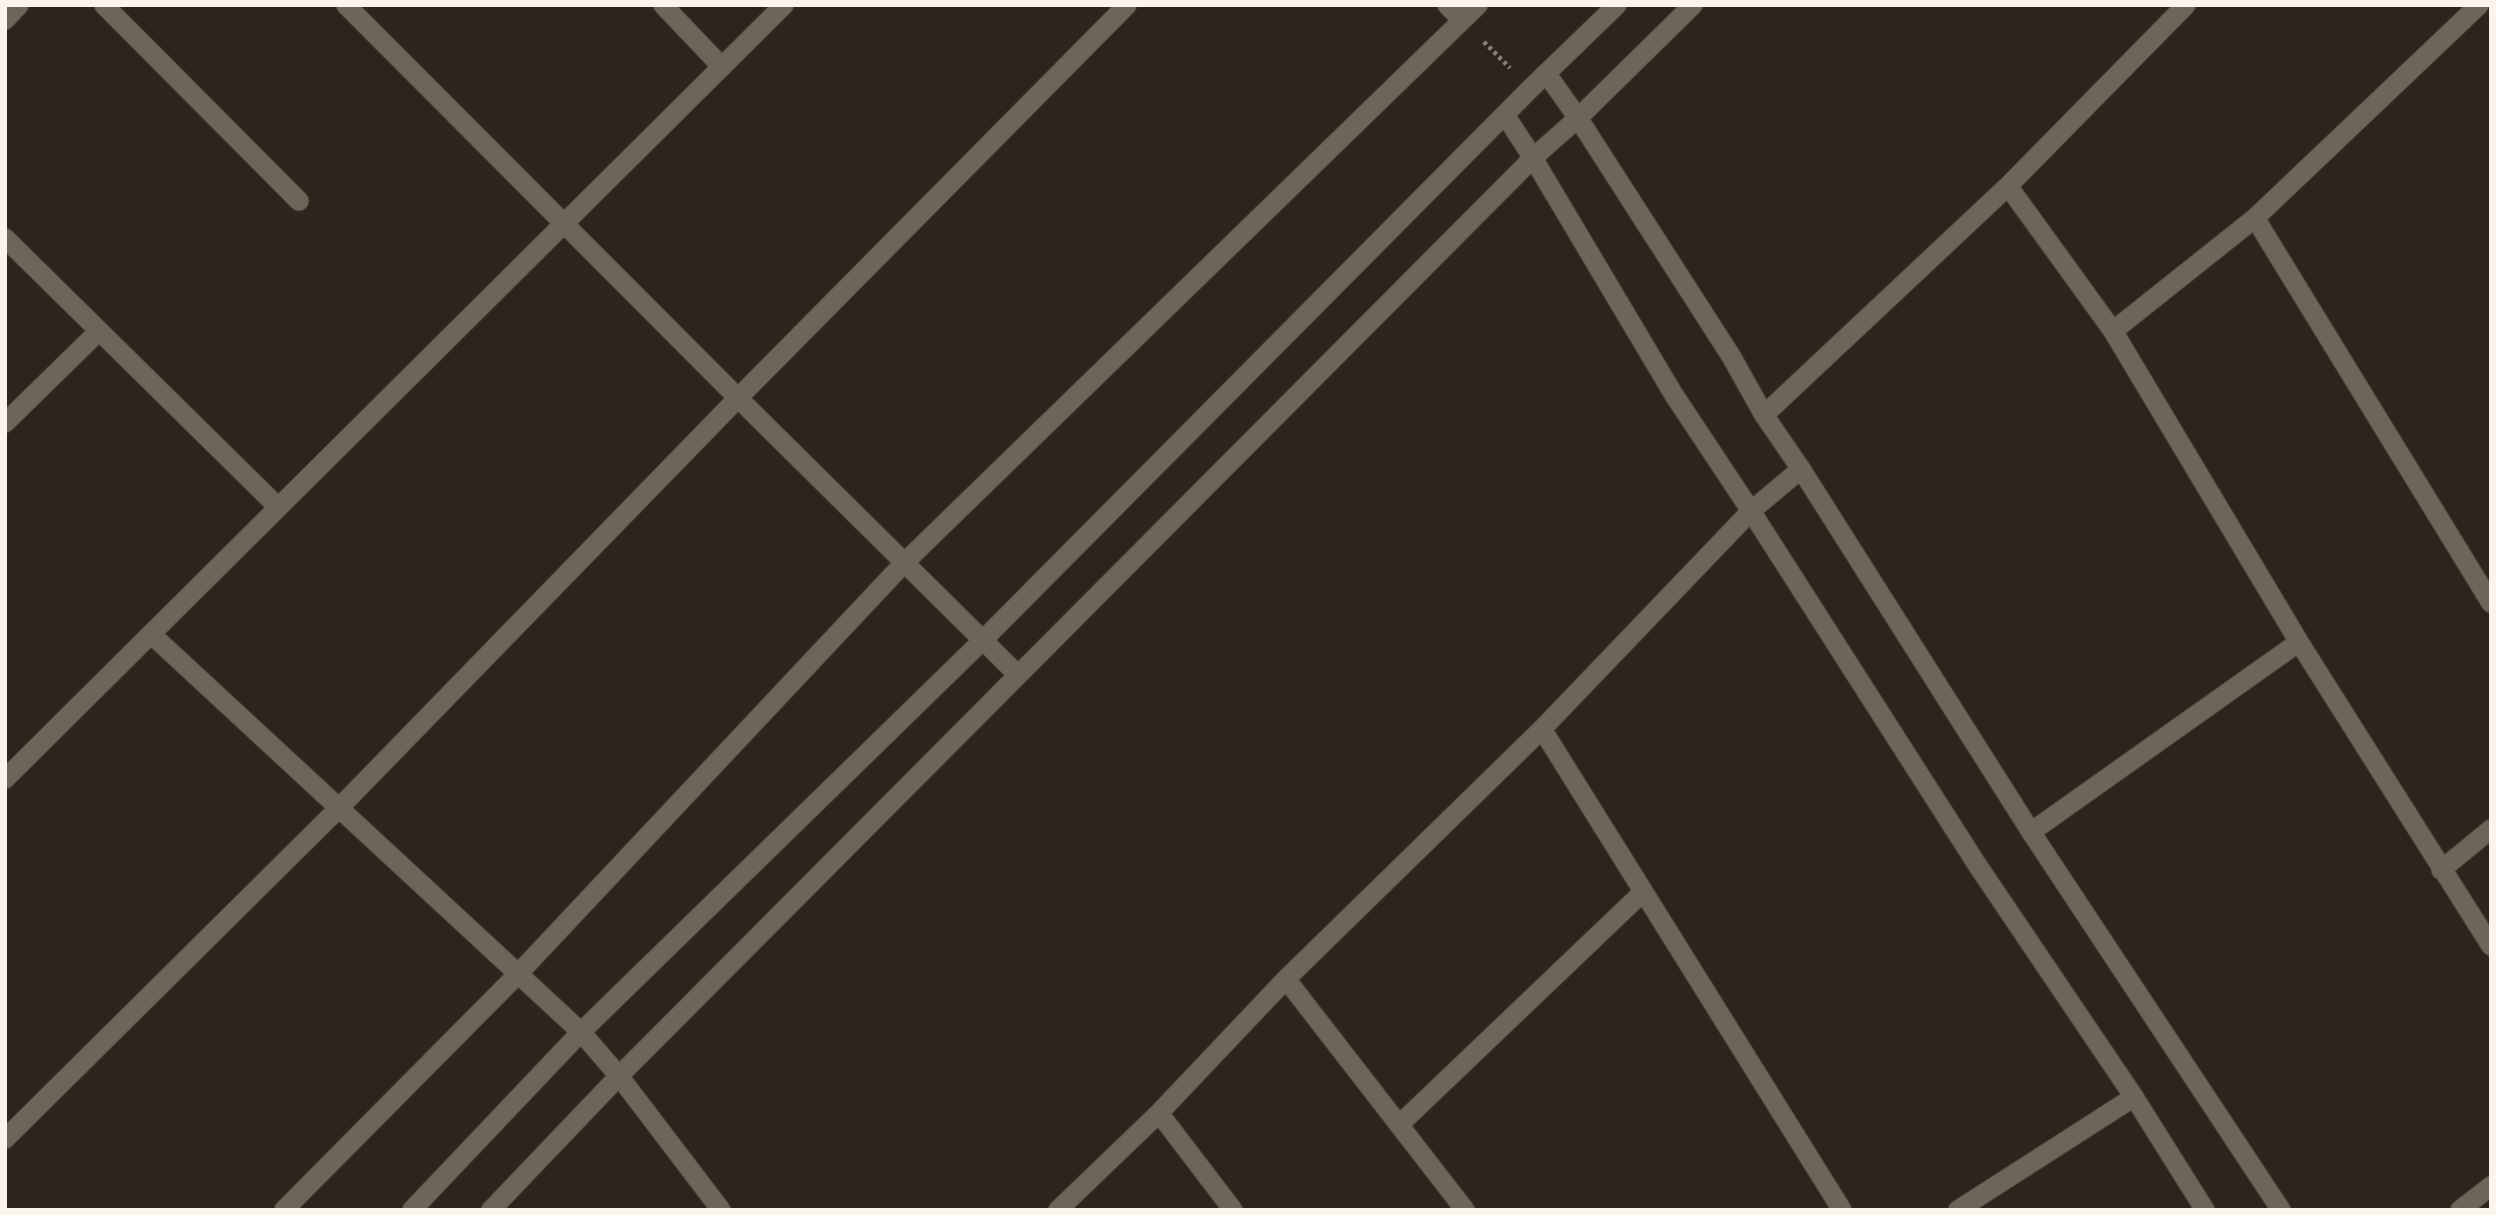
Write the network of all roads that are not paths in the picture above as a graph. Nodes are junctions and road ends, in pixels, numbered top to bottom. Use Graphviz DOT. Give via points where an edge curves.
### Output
graph roads {
  1 [pos="104,5"];
  2 [pos="346,5"];
  3 [pos="663,5"];
  4 [pos="784,5"];
  5 [pos="1128,5"];
  6 [pos="1447,5"];
  7 [pos="1478,5"];
  8 [pos="1617,5"];
  9 [pos="1693,5"];
  10 [pos="2186,5"];
  11 [pos="2479,5"];
  12 [pos="1462,20"];
  13 [pos="722,67"];
  14 [pos="1546,73"];
  15 [pos="1505,115"];
  16 [pos="1578,118"];
  17 [pos="1533,158"];
  18 [pos="2008,186"];
  19 [pos="299,201"];
  20 [pos="2255,218"];
  21 [pos="564,224"];
  22 [pos="5,238"];
  23 [pos="99,331"];
  24 [pos="2113,331"];
  25 [pos="738,398"];
  26 [pos="1764,415"];
  27 [pos="5,423"];
  28 [pos="1801,469"];
  29 [pos="278,507"];
  30 [pos="1751,511"];
  31 [pos="904,562"];
  32 [pos="2491,603"];
  33 [pos="151,634"];
  34 [pos="983,640"];
  35 [pos="2299,642"];
  36 [pos="1018,675"];
  37 [pos="1542,729"];
  38 [pos="5,779"];
  39 [pos="339,808"];
  40 [pos="2491,829"];
  41 [pos="2031,832"];
  42 [pos="2441,870"];
  43 [pos="1643,893"];
  44 [pos="2491,946"];
  45 [pos="518,974"];
  46 [pos="1286,979"];
  47 [pos="581,1032"];
  48 [pos="619,1076"];
  49 [pos="2134,1097"];
  50 [pos="1159,1113"];
  51 [pos="1399,1125"];
  52 [pos="5,1139"];
  53 [pos="2491,1186"];
  54 [pos="284,1210"];
  55 [pos="412,1210"];
  56 [pos="491,1210"];
  57 [pos="721,1210"];
  58 [pos="1058,1210"];
  59 [pos="1233,1210"];
  60 [pos="1465,1210"];
  61 [pos="1842,1210"];
  62 [pos="1958,1210"];
  63 [pos="2205,1210"];
  64 [pos="2281,1210"];
  65 [pos="2460,1210"];
  1 -- 19 [label="street"];
  2 -- 21 [label="street"];
  3 -- 13 [label="street"];
  4 -- 13 [label="street"];
  5 -- 25 [label="street"];
  6 -- 12 [label="street"];
  7 -- 12 [label="street"];
  8 -- 14 [label="street"];
  9 -- 16 [label="street"];
  10 -- 18 [label="street"];
  11 -- 20 [label="street"];
  12 -- 31 [label="street"];
  13 -- 21 [label="street"];
  14 -- 15 [label="street"];
  14 -- 16 [label="street"];
  15 -- 17 [label="street"];
  15 -- 34 [label="street"];
  16 -- 17 [label="street"];
  16 -- 26 [label="street"];
  17 -- 30 [label="street" via="1674,395"];
  17 -- 36 [label="street"];
  18 -- 24 [label="street"];
  18 -- 26 [label="street"];
  20 -- 24 [label="street"];
  20 -- 32 [label="street"];
  21 -- 25 [label="street"];
  21 -- 29 [label="street"];
  22 -- 23 [label="street"];
  23 -- 27 [label="street"];
  23 -- 29 [label="street"];
  24 -- 35 [label="street"];
  25 -- 31 [label="street"];
  25 -- 39 [label="street"];
  26 -- 28 [label="street"];
  28 -- 30 [label="street"];
  28 -- 41 [label="street"];
  29 -- 33 [label="street"];
  30 -- 37 [label="street"];
  30 -- 49 [label="street" via="1978,866"];
  31 -- 34 [label="street"];
  31 -- 45 [label="street"];
  33 -- 38 [label="street"];
  33 -- 39 [label="street"];
  34 -- 36 [label="street"];
  34 -- 47 [label="street"];
  35 -- 41 [label="street"];
  35 -- 42 [label="street"];
  36 -- 48 [label="street"];
  37 -- 43 [label="street"];
  37 -- 46 [label="street"];
  39 -- 45 [label="street"];
  39 -- 52 [label="street"];
  40 -- 42 [label="street"];
  41 -- 64 [label="street"];
  42 -- 44 [label="street"];
  43 -- 51 [label="street"];
  43 -- 61 [label="street"];
  45 -- 47 [label="street"];
  45 -- 54 [label="street"];
  46 -- 50 [label="street"];
  46 -- 51 [label="street"];
  47 -- 48 [label="street"];
  47 -- 55 [label="street"];
  48 -- 56 [label="street"];
  48 -- 57 [label="street"];
  49 -- 62 [label="street"];
  49 -- 63 [label="street"];
  50 -- 58 [label="street"];
  50 -- 59 [label="street"];
  51 -- 60 [label="street"];
  53 -- 65 [label="street"];
}
